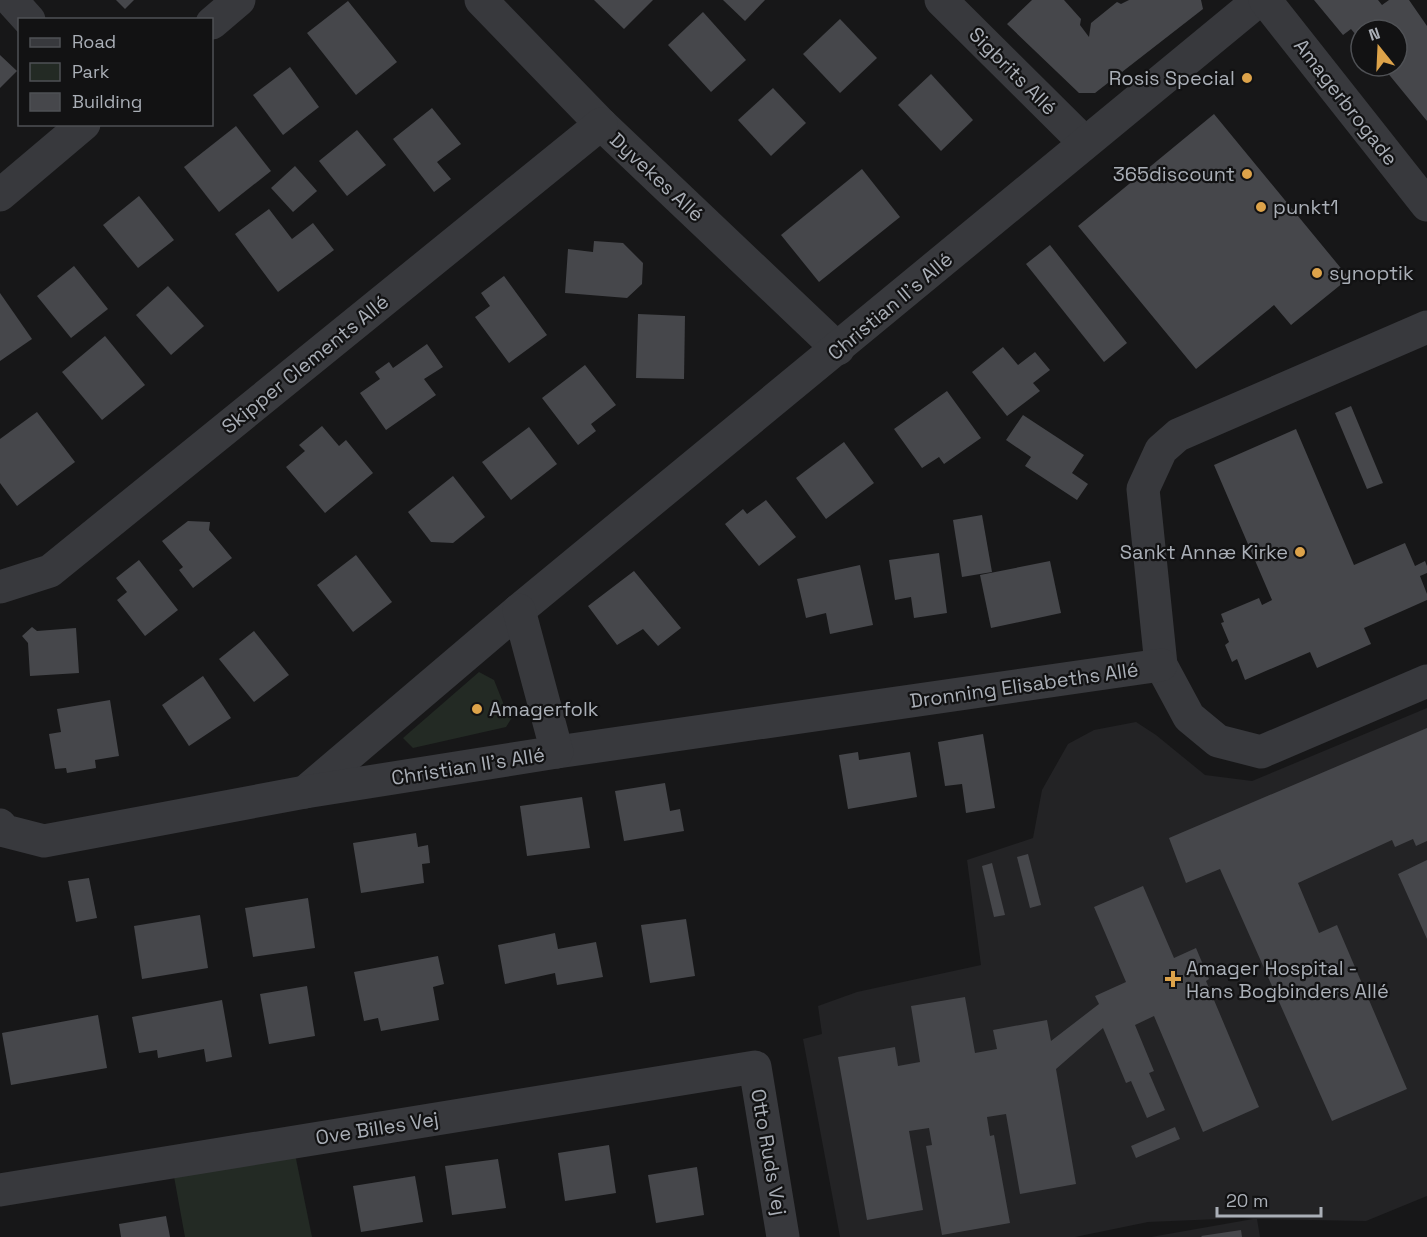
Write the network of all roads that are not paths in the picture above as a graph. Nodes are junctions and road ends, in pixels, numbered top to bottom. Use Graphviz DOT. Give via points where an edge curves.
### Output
graph roads {
  1 [pos="11,0"];
  2 [pos="239,0"];
  3 [pos="481,0"];
  4 [pos="941,0"];
  5 [pos="1259,0"];
  6 [pos="1265,0"];
  7 [pos="27,18"];
  8 [pos="213,22"];
  9 [pos="601,124"];
  10 [pos="82,126"];
  11 [pos="1084,142"];
  12 [pos="0,195"];
  13 [pos="1425,197"];
  14 [pos="1427,327"];
  15 [pos="838,349"];
  16 [pos="0,587"];
  17 [pos="519,610"];
  18 [pos="1161,665"];
  19 [pos="1427,681"];
  20 [pos="556,752"];
  21 [pos="305,792"];
  22 [pos="0,825"];
  23 [pos="755,1067"];
  24 [pos="0,1190"];
  25 [pos="783,1237"];
  1 -- 7 [label="street"];
  2 -- 8 [label="street"];
  3 -- 9 [label="street, Dyvekes Allé"];
  4 -- 11 [label="street, Sigbrits Allé"];
  5 -- 11 [label="street, Christian II's Allé"];
  6 -- 13 [label="street, Amagerbrogade"];
  9 -- 15 [label="street, Dyvekes Allé"];
  9 -- 16 [label="street, Skipper Clements Allé" via="50,571"];
  10 -- 12 [label="street"];
  11 -- 15 [label="street, Christian II's Allé"];
  14 -- 18 [label="street, Dronning Elisabeths Allé" via="1178,435 1161,450 1143,489"];
  15 -- 17 [label="street, Christian II's Allé"];
  17 -- 20 [label="street, Christian II's Allé"];
  17 -- 21 [label="street, Christian II's Allé"];
  18 -- 19 [label="street" via="1189,717 1218,741 1261,752"];
  18 -- 20 [label="street, Dronning Elisabeths Allé"];
  20 -- 21 [label="street, Christian II's Allé"];
  21 -- 22 [label="street, Christian II's Allé" via="44,841 5,831"];
  23 -- 24 [label="street, Ove Billes Vej"];
  23 -- 25 [label="street, Otto Ruds Vej"];
}
